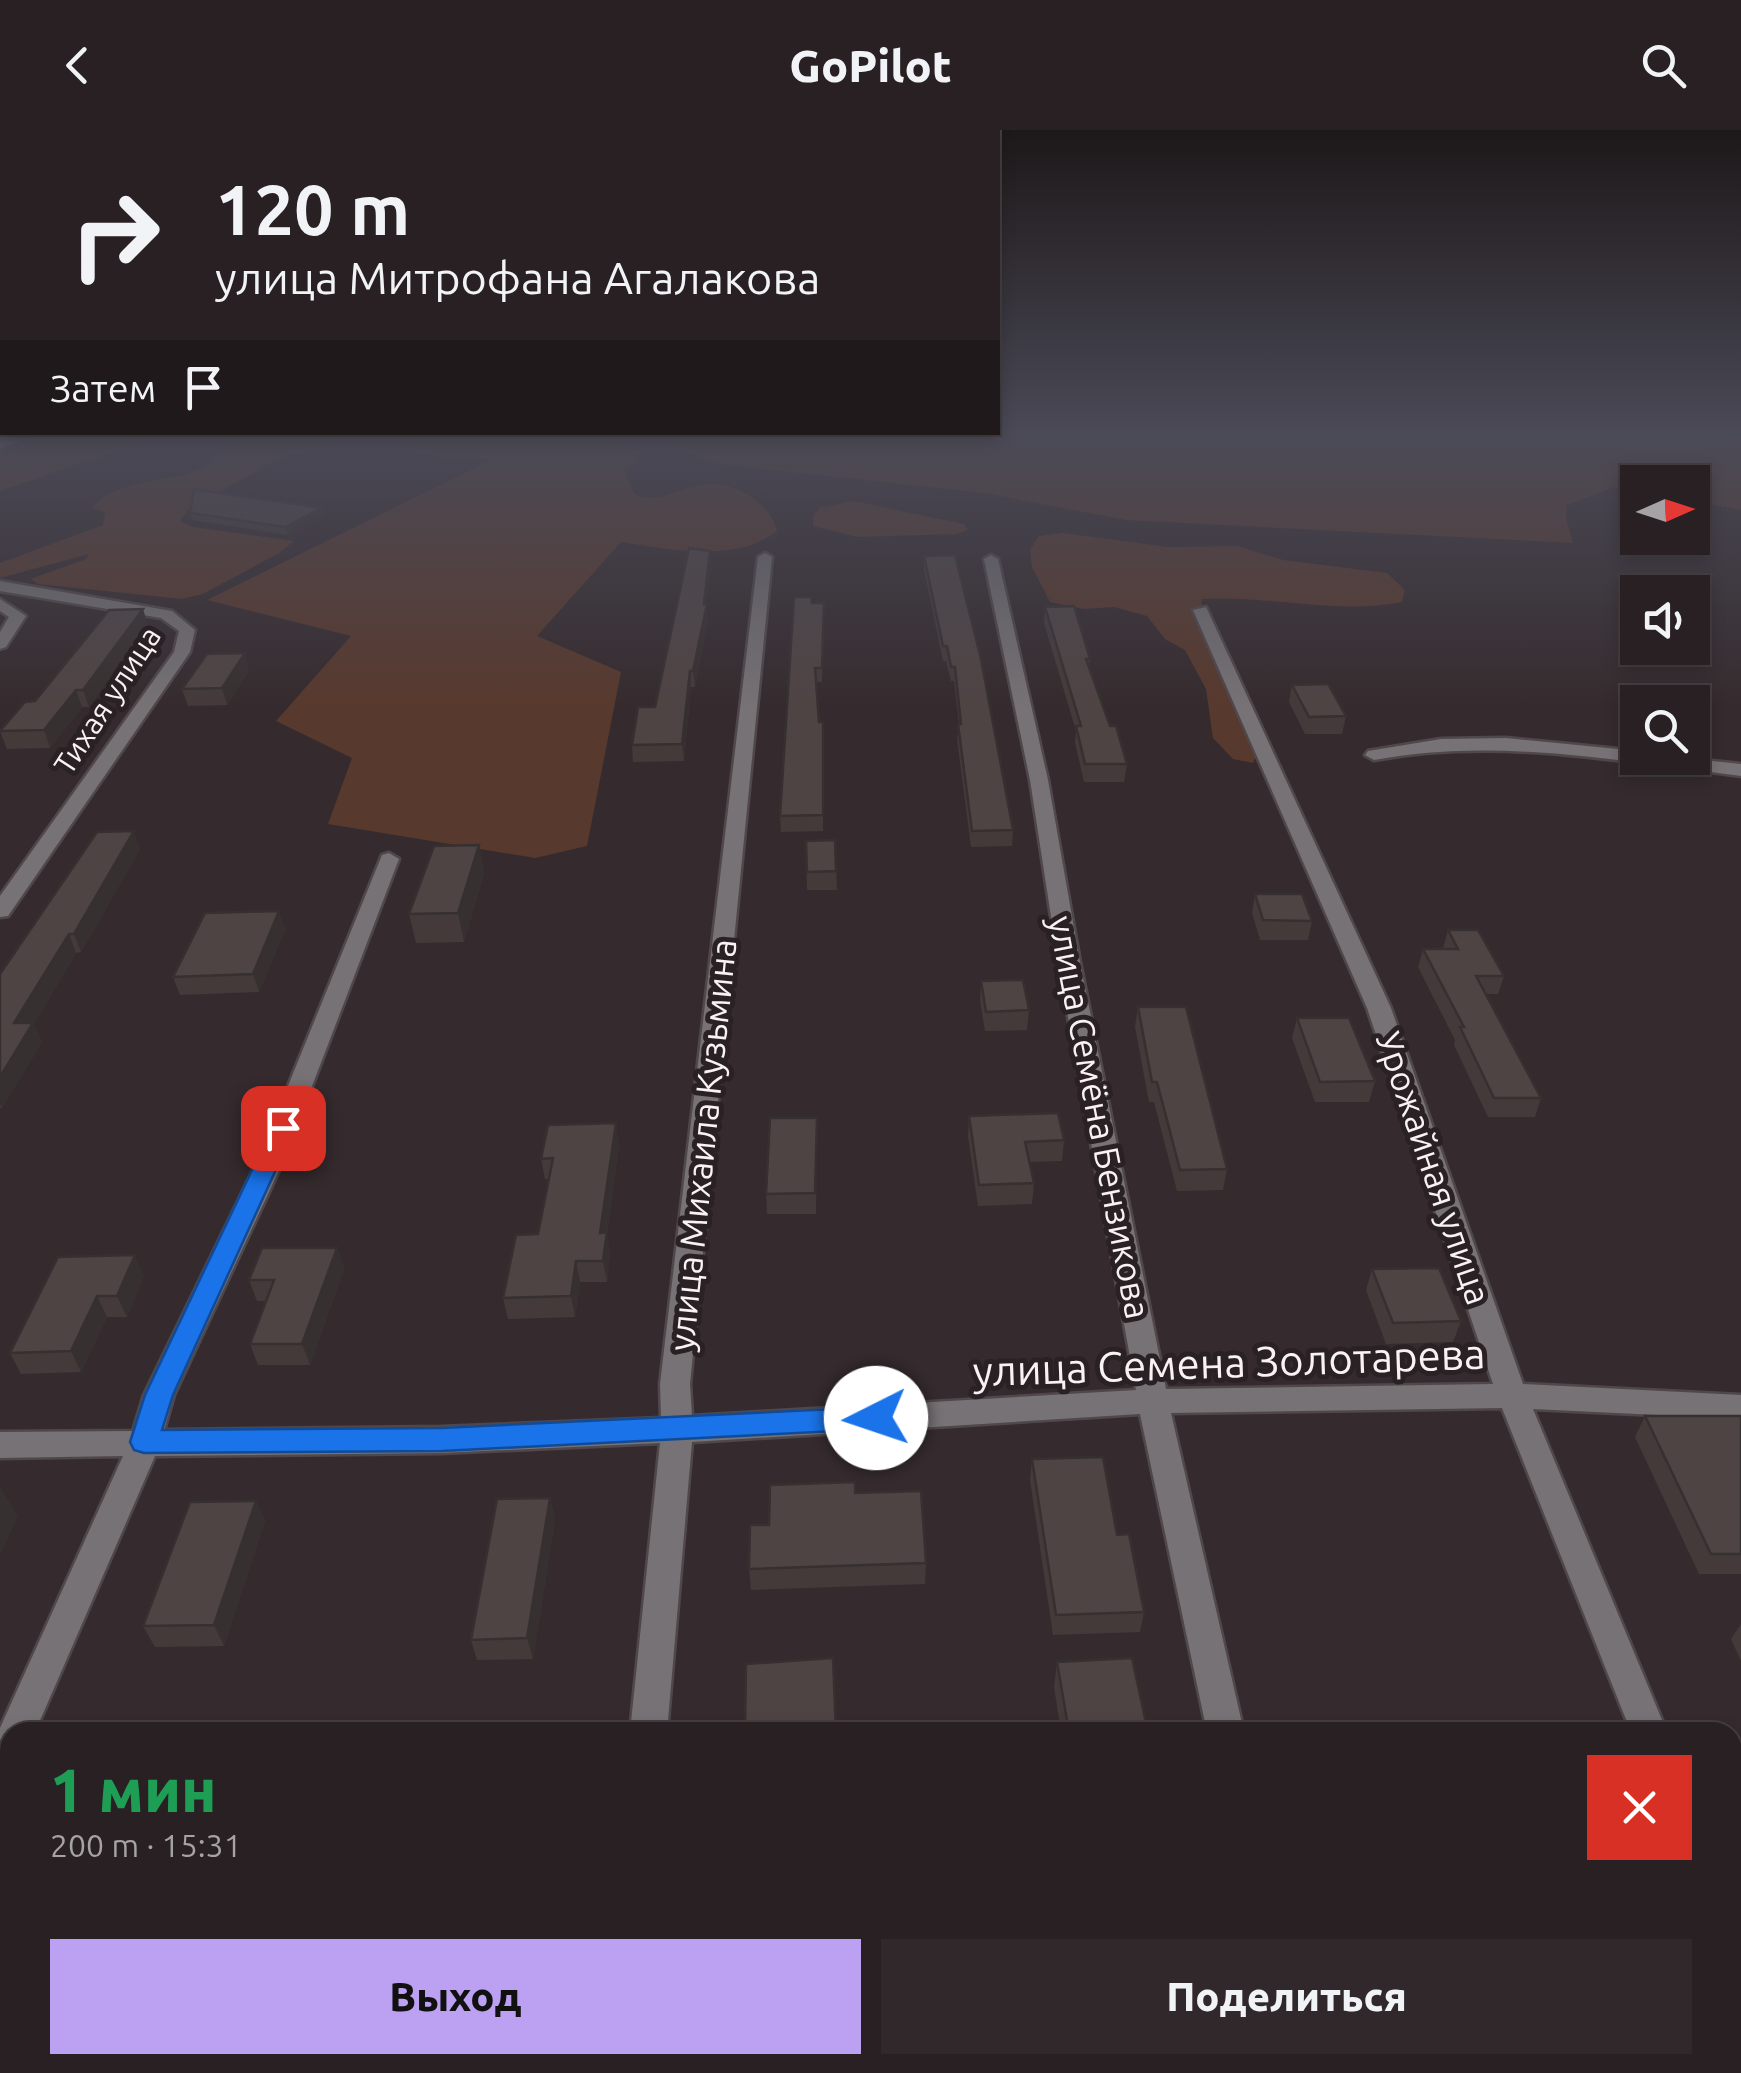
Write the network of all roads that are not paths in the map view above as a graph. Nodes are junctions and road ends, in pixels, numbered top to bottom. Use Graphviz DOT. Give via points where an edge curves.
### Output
graph roads {
  1 [pos="765,557"];
  2 [pos="991,559"];
  3 [pos="2,585"];
  4 [pos="0,604"];
  5 [pos="1201,610"];
  6 [pos="0,644"];
  7 [pos="1620,754"];
  8 [pos="1374,755"];
  9 [pos="1710,766"];
  10 [pos="1741,770"];
  11 [pos="389,859"];
  12 [pos="0,911"];
  13 [pos="1512,1396"];
  14 [pos="1153,1401"];
  15 [pos="1741,1406"];
  16 [pos="678,1430"];
  17 [pos="144,1442"];
  18 [pos="0,1445"];
  19 [pos="21,1722"];
  20 [pos="649,1722"];
  21 [pos="1223,1722"];
  22 [pos="1645,1722"];
  1 -- 16 [label="street, улица Михаила Кузьмина" via="675,1384"];
  2 -- 14 [label="street, улица Семёна Бензикова" via="1039,780"];
  3 -- 12 [label="street, Тихая улица" via="166,614 188,630 182,652"];
  4 -- 6 [label="street" via="18,616"];
  5 -- 13 [label="street, Урожайная улица" via="1379,1008"];
  7 -- 8 [label="street" via="1470,741"];
  9 -- 10 [label="street"];
  11 -- 17 [label="street" via="270,1162 159,1395"];
  13 -- 14 [label="street, улица Семена Золотарева"];
  13 -- 15 [label="street, улица Семена Золотарева"];
  13 -- 22 [label="street, Урожайная улица"];
  14 -- 16 [label="street, улица Семена Золотарева"];
  14 -- 21 [label="street, улица Семёна Бензикова"];
  16 -- 17 [label="street, улица Семена Золотарева"];
  16 -- 20 [label="street, улица Михаила Кузьмина"];
  17 -- 18 [label="street, улица Семена Золотарева"];
  17 -- 19 [label="street"];
}
